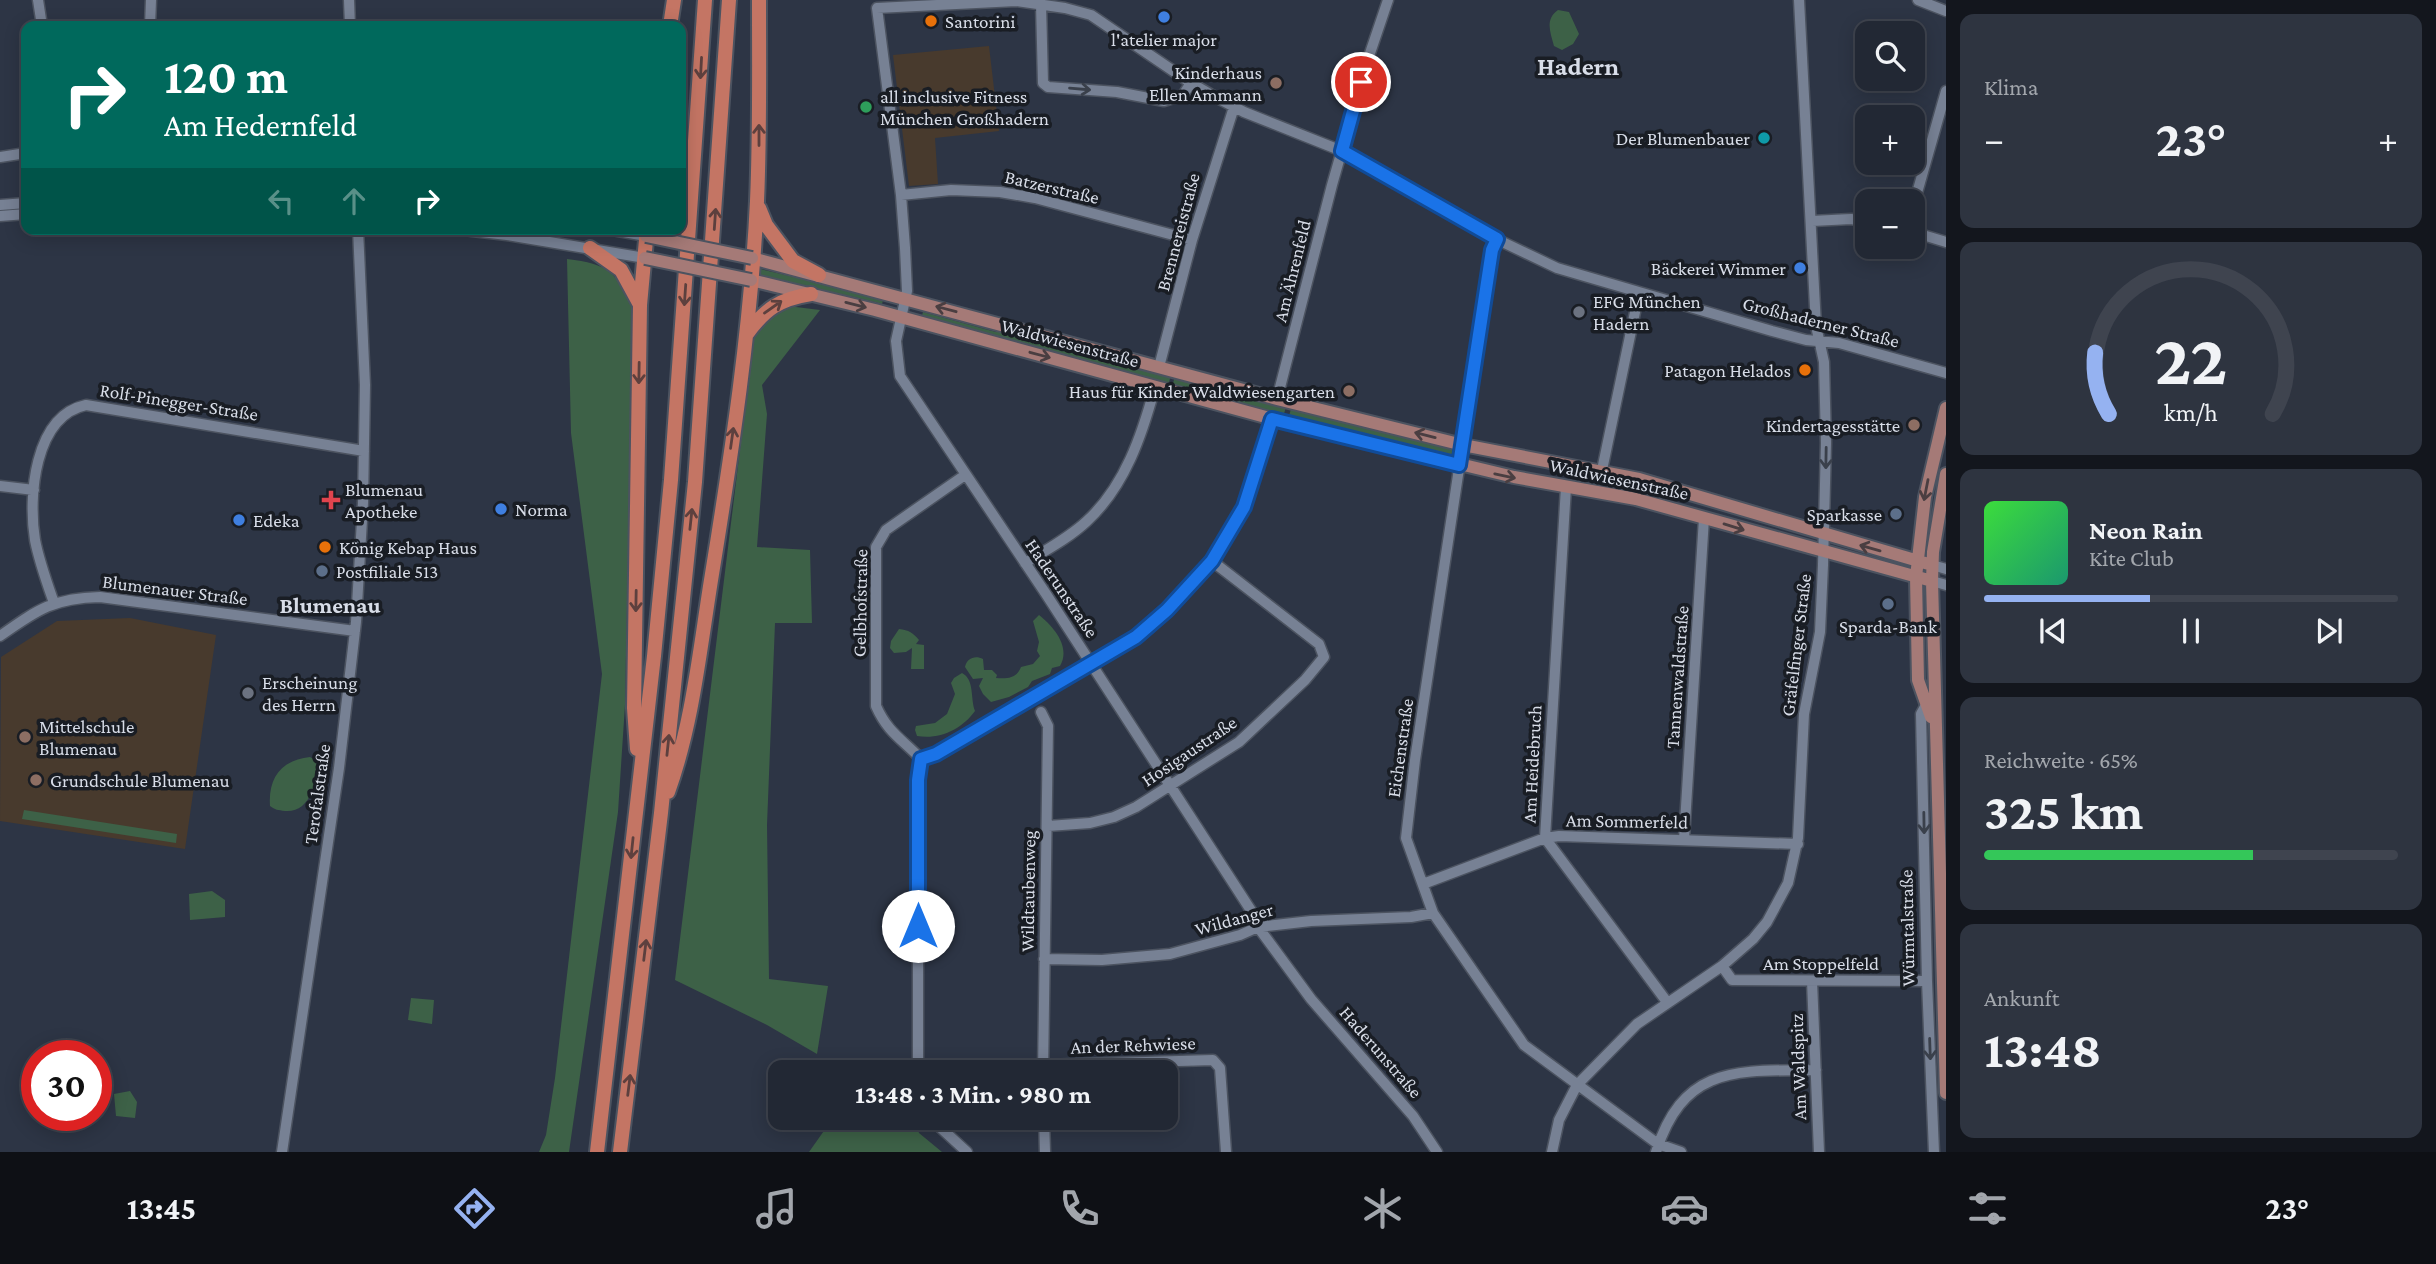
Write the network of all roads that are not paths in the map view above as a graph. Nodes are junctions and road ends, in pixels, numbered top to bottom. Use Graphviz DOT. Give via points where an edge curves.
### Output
graph roads {
  1 [pos="38,0"];
  2 [pos="151,0"];
  3 [pos="349,0"];
  4 [pos="674,0"];
  5 [pos="705,0"];
  6 [pos="729,0"];
  7 [pos="759,0"];
  8 [pos="1388,0"];
  9 [pos="1799,0"];
  10 [pos="1918,0"];
  11 [pos="1041,4"];
  12 [pos="877,8"];
  13 [pos="1946,11"];
  14 [pos="41,21"];
  15 [pos="150,21"];
  16 [pos="350,21"];
  17 [pos="671,21"];
  18 [pos="1191,83"];
  19 [pos="1946,91"];
  20 [pos="1234,107"];
  21 [pos="1342,151"];
  22 [pos="21,154"];
  23 [pos="0,157"];
  24 [pos="1918,189"];
  25 [pos="901,195"];
  26 [pos="21,203"];
  27 [pos="757,204"];
  28 [pos="0,205"];
  29 [pos="21,214"];
  30 [pos="0,216"];
  31 [pos="1855,220"];
  32 [pos="1812,221"];
  33 [pos="358,235"];
  34 [pos="498,235"];
  35 [pos="647,235"];
  36 [pos="655,235"];
  37 [pos="1925,236"];
  38 [pos="1497,239"];
  39 [pos="1192,240"];
  40 [pos="1946,242"];
  41 [pos="590,248"];
  42 [pos="645,258"];
  43 [pos="752,258"];
  44 [pos="819,275"];
  45 [pos="751,280"];
  46 [pos="1639,293"];
  47 [pos="811,294"];
  48 [pos="906,298"];
  49 [pos="640,305"];
  50 [pos="901,317"];
  51 [pos="746,336"];
  52 [pos="1818,342"];
  53 [pos="1159,367"];
  54 [pos="1946,373"];
  55 [pos="1155,387"];
  56 [pos="1277,399"];
  57 [pos="1946,408"];
  58 [pos="1272,419"];
  59 [pos="1463,444"];
  60 [pos="364,451"];
  61 [pos="1459,465"];
  62 [pos="1602,470"];
  63 [pos="1946,474"];
  64 [pos="965,475"];
  65 [pos="0,486"];
  66 [pos="1566,487"];
  67 [pos="34,489"];
  68 [pos="1704,518"];
  69 [pos="1824,529"];
  70 [pos="1824,551"];
  71 [pos="1212,561"];
  72 [pos="1917,561"];
  73 [pos="1025,564"];
  74 [pos="1932,565"];
  75 [pos="1946,569"];
  76 [pos="1916,577"];
  77 [pos="1932,581"];
  78 [pos="1946,585"];
  79 [pos="54,603"];
  80 [pos="355,631"];
  81 [pos="0,636"];
  82 [pos="1091,664"];
  83 [pos="1931,703"];
  84 [pos="1041,712"];
  85 [pos="921,759"];
  86 [pos="640,780"];
  87 [pos="1170,787"];
  88 [pos="661,813"];
  89 [pos="1048,826"];
  90 [pos="1545,838"];
  91 [pos="1684,839"];
  92 [pos="1798,844"];
  93 [pos="1423,884"];
  94 [pos="1433,913"];
  95 [pos="1258,927"];
  96 [pos="1044,959"];
  97 [pos="1722,966"];
  98 [pos="1812,981"];
  99 [pos="1927,981"];
  100 [pos="1667,1002"];
  101 [pos="918,1060"];
  102 [pos="1043,1060"];
  103 [pos="1178,1062"];
  104 [pos="1816,1070"];
  105 [pos="1577,1085"];
  106 [pos="1946,1093"];
  107 [pos="943,1130"];
  108 [pos="1044,1130"];
  109 [pos="1657,1148"];
  110 [pos="282,1152"];
  111 [pos="597,1152"];
  112 [pos="620,1152"];
  113 [pos="967,1152"];
  114 [pos="1045,1152"];
  115 [pos="1226,1152"];
  116 [pos="1437,1152"];
  117 [pos="1552,1152"];
  118 [pos="1681,1152"];
  119 [pos="1819,1152"];
  120 [pos="1934,1152"];
  1 -- 14 [label="street"];
  2 -- 15 [label="street"];
  3 -- 16 [label="street"];
  4 -- 17 [label="highway"];
  5 -- 86 [label="highway, one-way" via="671,480"];
  88 -- 6 [label="highway, one-way" via="695,482"];
  27 -- 7 [label="highway, one-way"];
  8 -- 21 [label="street, Am Ährenfeld"];
  9 -- 32 [label="street, Gräfelfinger Straße"];
  10 -- 13 [label="street"];
  11 -- 12 [label="street, Großhaderner Straße" via="1016,1"];
  11 -- 18 [label="street, Großhaderner Straße" via="1091,15"];
  11 -- 18 [label="street, one-way" via="1043,83 1048,87 1164,101 1183,95"];
  12 -- 25 [label="street, Haderunstraße"];
  18 -- 20 [label="street, Großhaderner Straße"];
  19 -- 24 [label="street"];
  20 -- 21 [label="street, Großhaderner Straße"];
  20 -- 39 [label="street, Brennereistraße"];
  21 -- 38 [label="street, Großhaderner Straße"];
  21 -- 56 [label="street, Am Ährenfeld"];
  22 -- 23 [label="street"];
  25 -- 39 [label="street, Batzerstraße" via="1000,192"];
  25 -- 48 [label="street, Haderunstraße"];
  26 -- 28 [label="street"];
  27 -- 43 [label="highway"];
  27 -- 44 [label="highway" via="766,225 793,261"];
  29 -- 30 [label="street"];
  31 -- 32 [label="street"];
  32 -- 52 [label="street, Gräfelfinger Straße"];
  33 -- 60 [label="street, Terofalstraße"];
  34 -- 41 [label="street"];
  35 -- 42 [label="highway"];
  36 -- 43 [label="main road, Waldwiesenstraße, bridge"];
  37 -- 40 [label="street"];
  38 -- 46 [label="street, Großhaderner Straße" via="1573,274"];
  38 -- 59 [label="street, Eichenstraße"];
  39 -- 53 [label="street, Brennereistraße"];
  41 -- 42 [label="street"];
  41 -- 49 [label="highway" via="621,270"];
  42 -- 45 [label="main road, Waldwiesenstraße, bridge"];
  42 -- 49 [label="highway"];
  43 -- 44 [label="main road, Waldwiesenstraße"];
  43 -- 45 [label="highway"];
  44 -- 48 [label="main road, Waldwiesenstraße"];
  45 -- 47 [label="main road, Waldwiesenstraße"];
  45 -- 51 [label="highway"];
  46 -- 52 [label="street, Großhaderner Straße"];
  46 -- 62 [label="street"];
  47 -- 50 [label="main road, Waldwiesenstraße, one-way"];
  51 -- 47 [label="highway, one-way" via="759,317 781,301"];
  48 -- 50 [label="street, Haderunstraße"];
  53 -- 48 [label="main road, Waldwiesenstraße, one-way"];
  49 -- 86 [label="highway, one-way" via="634,708"];
  50 -- 55 [label="main road, Waldwiesenstraße, one-way"];
  50 -- 64 [label="street, Haderunstraße" via="896,341 900,376"];
  88 -- 51 [label="highway, one-way" via="690,709"];
  52 -- 54 [label="street, Großhaderner Straße" via="1839,343"];
  52 -- 69 [label="street, Gräfelfinger Straße, one-way" via="1824,362"];
  53 -- 56 [label="main road, Waldwiesenstraße"];
  55 -- 58 [label="main road, Waldwiesenstraße"];
  55 -- 73 [label="street" via="1135,449 1104,504"];
  59 -- 56 [label="main road, Waldwiesenstraße, one-way"];
  57 -- 72 [label="main road, Würmtalstraße, one-way" via="1933,453"];
  58 -- 61 [label="main road, Waldwiesenstraße"];
  58 -- 71 [label="street" via="1244,507"];
  59 -- 61 [label="street, Eichenstraße"];
  59 -- 62 [label="main road, Waldwiesenstraße"];
  60 -- 67 [label="street, Rolf-Pinegger-Straße" via="86,405 72,408 46,437"];
  60 -- 80 [label="street, Terofalstraße"];
  61 -- 66 [label="main road, Waldwiesenstraße, one-way"];
  61 -- 93 [label="street, Eichenstraße" via="1406,830"];
  62 -- 69 [label="main road, Waldwiesenstraße"];
  63 -- 74 [label="main road, Würmtalstraße"];
  64 -- 73 [label="street, Haderunstraße"];
  64 -- 85 [label="street, Gelbhofstraße" via="886,530 876,547 876,706 893,734"];
  65 -- 67 [label="street"];
  66 -- 68 [label="main road, Waldwiesenstraße" via="1636,499"];
  66 -- 90 [label="street, Am Heidebruch"];
  67 -- 79 [label="street, Rolf-Pinegger-Straße" via="36,542"];
  68 -- 70 [label="main road, Waldwiesenstraße, one-way"];
  68 -- 91 [label="street, Tannenwaldstraße"];
  69 -- 70 [label="street, Gräfelfinger Straße"];
  72 -- 69 [label="main road, Waldwiesenstraße, one-way"];
  70 -- 76 [label="main road, Waldwiesenstraße"];
  70 -- 92 [label="street, Gräfelfinger Straße" via="1819,632 1804,715"];
  71 -- 82 [label="street" via="1136,637"];
  71 -- 87 [label="street, Hosigaustraße" via="1319,644 1324,657 1239,742"];
  72 -- 74 [label="main road, Waldwiesenstraße"];
  72 -- 76 [label="main road, Würmtalstraße"];
  73 -- 82 [label="street, Haderunstraße"];
  74 -- 75 [label="street"];
  74 -- 77 [label="main road, Würmtalstraße"];
  76 -- 77 [label="main road, Waldwiesenstraße"];
  76 -- 83 [label="main road, Würmtalstraße" via="1918,680"];
  77 -- 78 [label="street"];
  77 -- 83 [label="main road, Würmtalstraße"];
  79 -- 80 [label="street, Blumenauer Straße" via="100,597"];
  79 -- 81 [label="street, Blumenauer Straße"];
  80 -- 110 [label="street, Terofalstraße"];
  82 -- 85 [label="street"];
  82 -- 87 [label="street, Haderunstraße"];
  83 -- 99 [label="street, Würmtalstraße, one-way" via="1921,714"];
  83 -- 106 [label="main road, Würmtalstraße"];
  84 -- 89 [label="street, Wildtaubenweg" via="1048,726"];
  85 -- 101 [label="street"];
  86 -- 111 [label="highway, one-way"];
  87 -- 89 [label="street, Hosigaustraße" via="1114,817"];
  87 -- 95 [label="street, Haderunstraße"];
  112 -- 88 [label="highway, one-way"];
  89 -- 96 [label="street, Wildtaubenweg"];
  90 -- 91 [label="street, Am Sommerfeld"];
  90 -- 93 [label="street, Am Sommerfeld"];
  90 -- 100 [label="street, Am Heidebruch"];
  91 -- 92 [label="street, Am Sommerfeld"];
  92 -- 97 [label="street, Gräfelfinger Straße" via="1788,883 1767,922"];
  93 -- 94 [label="street, Eichenstraße"];
  94 -- 95 [label="street, Wildanger"];
  94 -- 105 [label="street, Eichenstraße" via="1524,1045"];
  95 -- 96 [label="street, Wildanger" via="1170,954 1102,961"];
  95 -- 116 [label="street, Haderunstraße" via="1311,999 1413,1116"];
  96 -- 102 [label="street, Wildtaubenweg"];
  97 -- 98 [label="street, Am Stoppelfeld" via="1732,980"];
  97 -- 100 [label="street, Gräfelfinger Straße"];
  98 -- 99 [label="street, Am Stoppelfeld"];
  98 -- 104 [label="street, Am Waldspitz"];
  99 -- 120 [label="street, Würmtalstraße, one-way"];
  100 -- 105 [label="street, Gräfelfinger Straße" via="1637,1024"];
  103 -- 115 [label="street, An der Rehwiese" via="1213,1060 1220,1068"];
  104 -- 109 [label="street" via="1748,1070 1711,1080 1692,1091 1675,1110"];
  104 -- 119 [label="street, Am Waldspitz"];
  105 -- 109 [label="street, Eichenstraße"];
  105 -- 117 [label="street, Gräfelfinger Straße" via="1559,1120"];
  107 -- 113 [label="street"];
  108 -- 114 [label="street"];
  109 -- 118 [label="street, Eichenstraße"];
}
